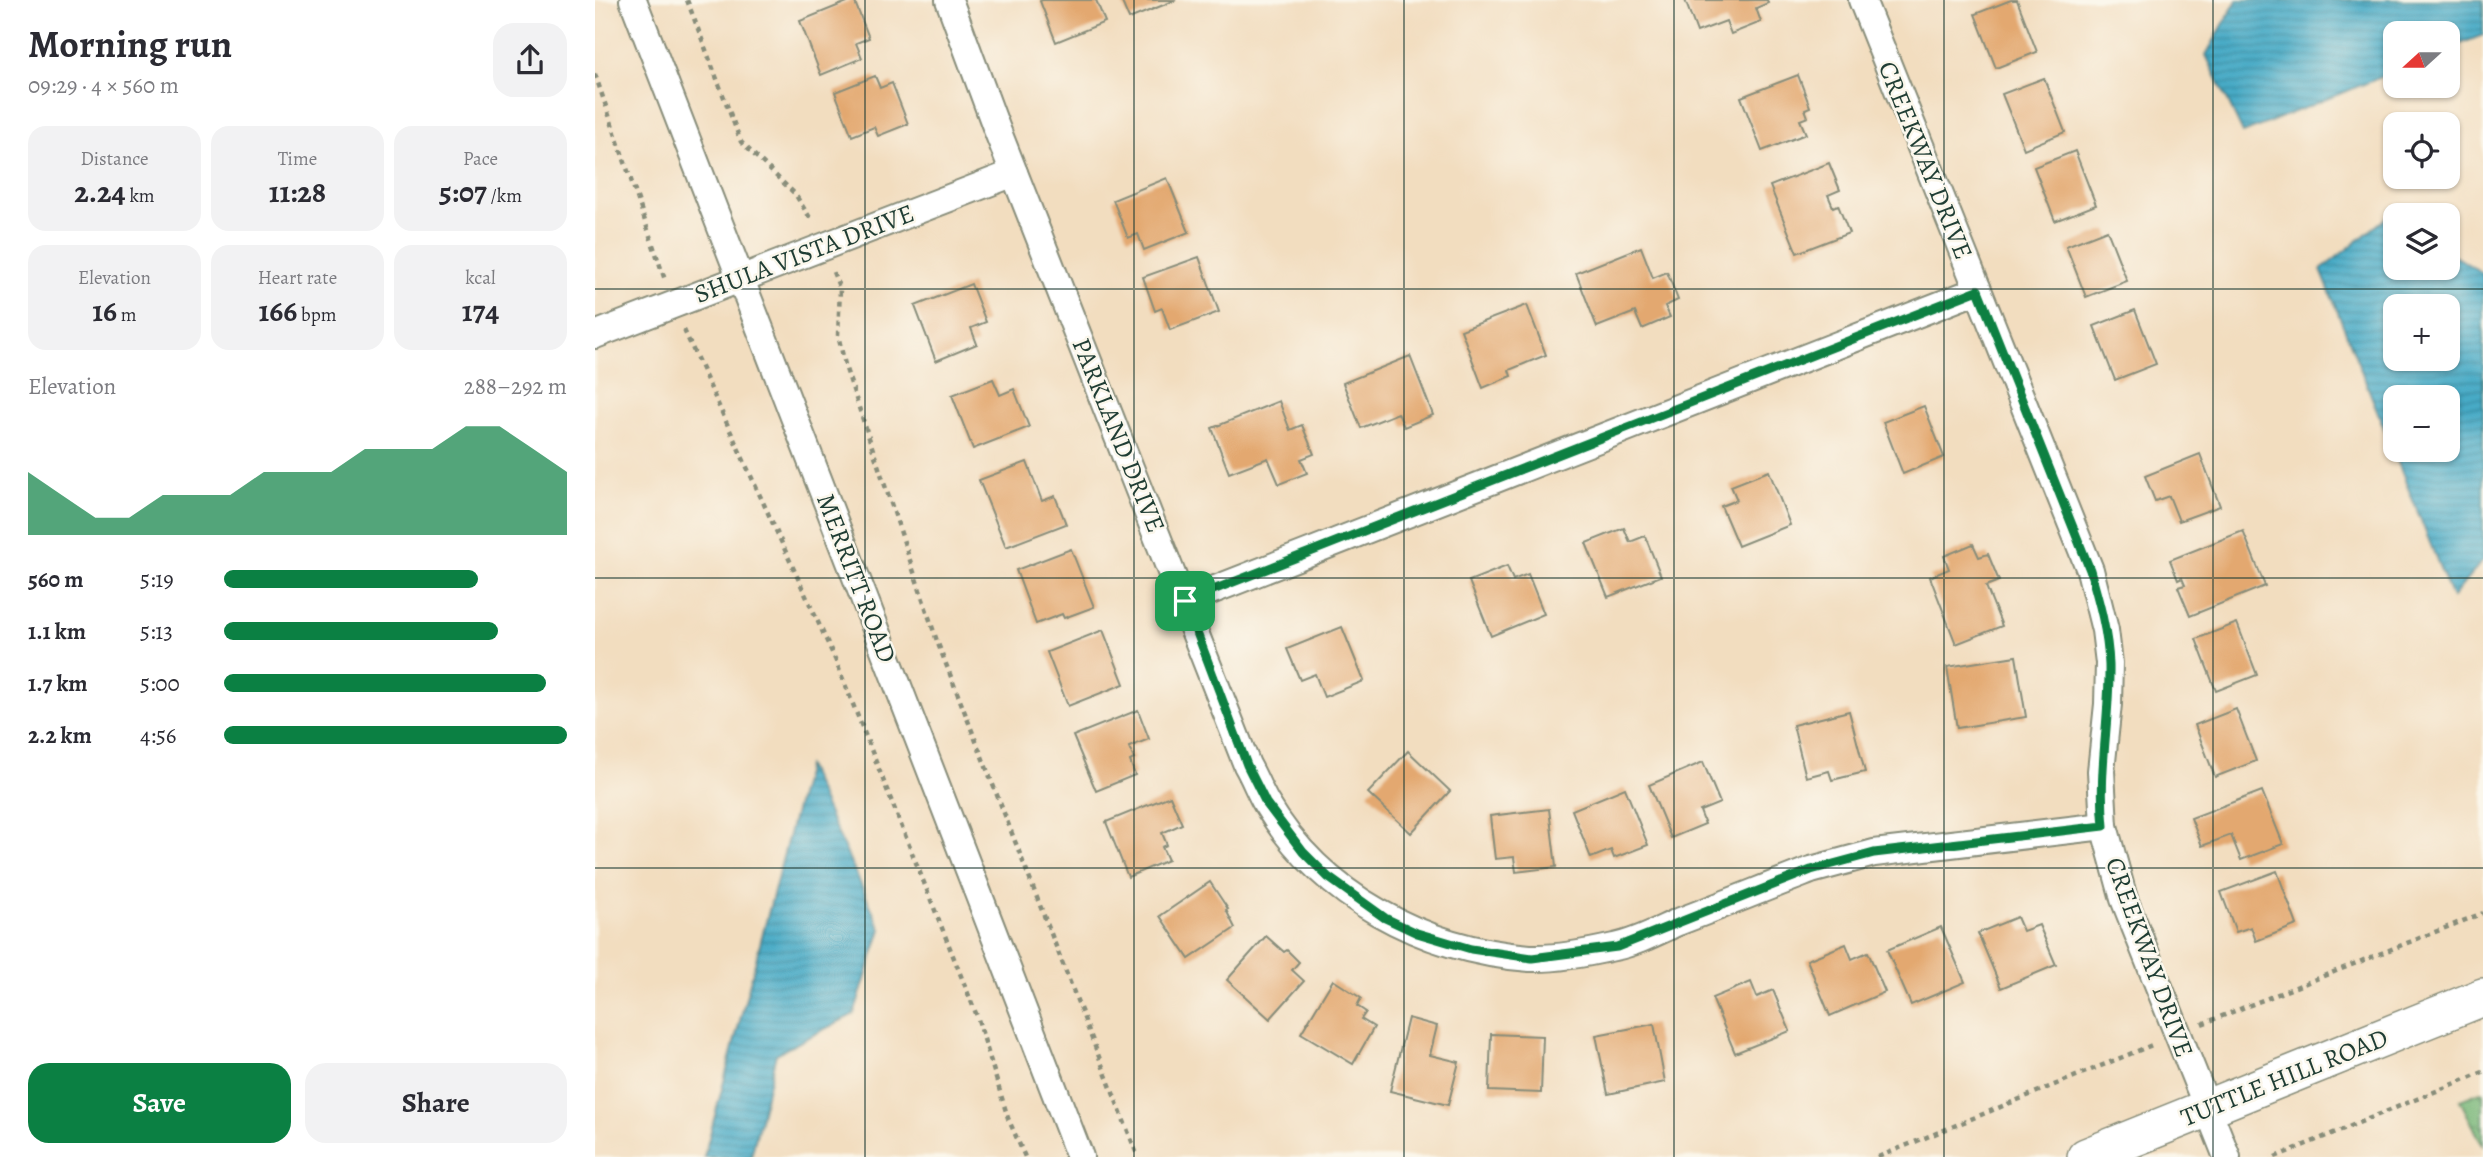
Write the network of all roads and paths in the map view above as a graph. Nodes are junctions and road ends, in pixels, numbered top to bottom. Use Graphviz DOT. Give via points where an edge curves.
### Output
graph roads {
  1 [pos="633,0"];
  2 [pos="687,0"];
  3 [pos="949,0"];
  4 [pos="1862,0"];
  5 [pos="595,74"];
  6 [pos="1014,173"];
  7 [pos="822,246"];
  8 [pos="741,278"];
  9 [pos="1978,290"];
  10 [pos="672,305"];
  11 [pos="595,335"];
  12 [pos="1185,601"];
  13 [pos="2104,826"];
  14 [pos="2483,997"];
  15 [pos="2483,1072"];
  16 [pos="2207,1108"];
  17 [pos="1025,1157"];
  18 [pos="1080,1157"];
  19 [pos="1138,1157"];
  20 [pos="2086,1157"];
  21 [pos="2227,1157"];
  22 [pos="2275,1157"];
  1 -- 8 [label="street, MERRITT ROAD"];
  2 -- 7 [label="path" via="741,142 795,194 811,217"];
  3 -- 6 [label="street, PARKLAND DRIVE"];
  4 -- 9 [label="street, CREEKWAY DRIVE"];
  5 -- 10 [label="path"];
  6 -- 7 [label="street, SHULA VISTA DRIVE"];
  6 -- 12 [label="street, PARKLAND DRIVE"];
  7 -- 8 [label="street, SHULA VISTA DRIVE"];
  7 -- 19 [label="path" via="840,289 838,335 846,369 937,641"];
  8 -- 10 [label="street, SHULA VISTA DRIVE"];
  8 -- 18 [label="street, MERRITT ROAD"];
  9 -- 12 [label="street"];
  9 -- 13 [label="street, CREEKWAY DRIVE" via="2097,595 2109,663 2101,771"];
  10 -- 11 [label="street, SHULA VISTA DRIVE"];
  10 -- 17 [label="path" via="835,659 977,1016 1008,1118"];
  12 -- 13 [label="street, PARKLAND DRIVE" via="1247,765 1266,803 1303,852 1336,884 1385,918 1471,949 1532,958 1617,947 1844,859"];
  13 -- 16 [label="street, CREEKWAY DRIVE" via="2124,899"];
  14 -- 16 [label="main road, TUTTLE HILL ROAD"];
  15 -- 22 [label="path"];
  16 -- 20 [label="main road, TUTTLE HILL ROAD"];
  16 -- 21 [label="street, CREEKWAY DRIVE"];
}
